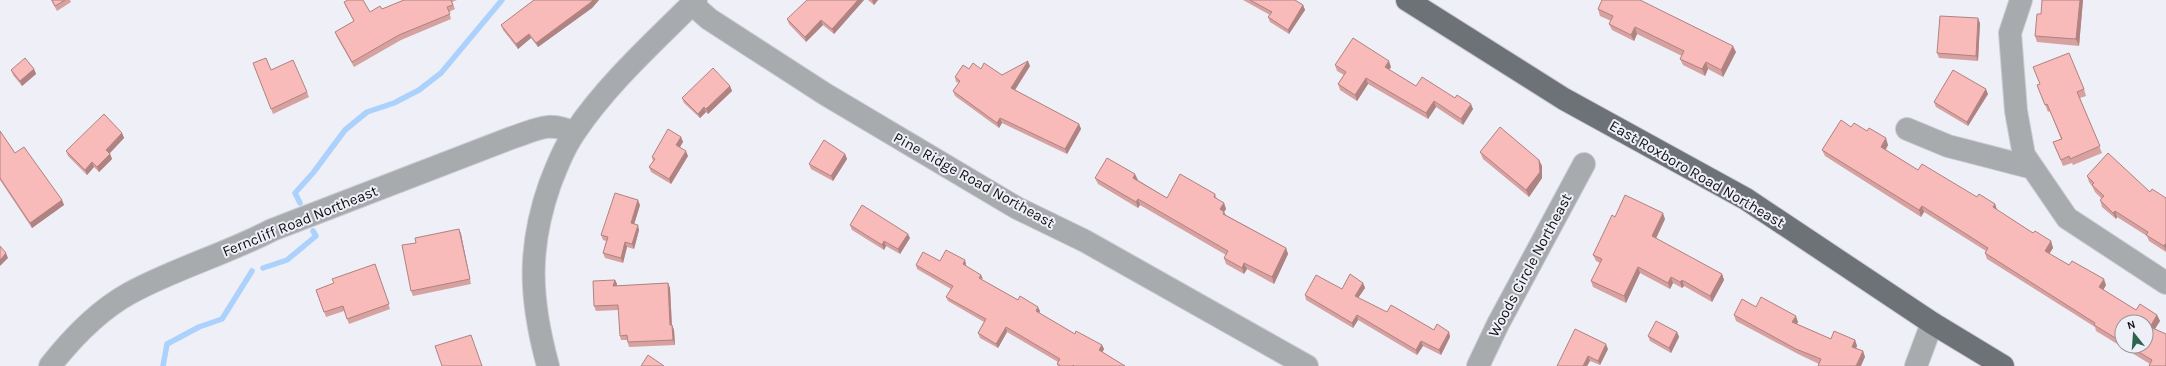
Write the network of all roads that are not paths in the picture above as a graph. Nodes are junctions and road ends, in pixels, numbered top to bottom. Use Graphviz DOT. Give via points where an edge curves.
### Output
graph roads {
  1 [pos="1408,0"];
  2 [pos="2021,0"];
  3 [pos="694,2"];
  4 [pos="1906,129"];
  5 [pos="574,133"];
  6 [pos="1584,164"];
  7 [pos="2033,168"];
  8 [pos="2166,283"];
  9 [pos="1932,323"];
  10 [pos="50,366"];
  11 [pos="548,366"];
  12 [pos="1307,366"];
  13 [pos="1478,366"];
  14 [pos="1916,366"];
  15 [pos="2003,366"];
  1 -- 9 [label="main road, East Roxboro Road Northeast" via="1564,99 1746,199"];
  2 -- 7 [label="street" via="2010,33 2016,110 2024,155"];
  3 -- 5 [label="street" via="632,65"];
  3 -- 12 [label="street, Pine Ridge Road Northeast" via="709,19 825,94 1017,208 1085,241"];
  4 -- 7 [label="street" via="1948,146"];
  5 -- 10 [label="street, Ferncliff Road Northeast" via="561,127 550,126 511,138 272,230 165,276 129,293 93,319"];
  5 -- 11 [label="street" via="558,163 544,202 535,242 532,280 539,332"];
  6 -- 13 [label="street, Woods Circle Northeast"];
  7 -- 8 [label="street" via="2067,218"];
  9 -- 14 [label="street"];
  9 -- 15 [label="main road, East Roxboro Road Northeast"];
}
